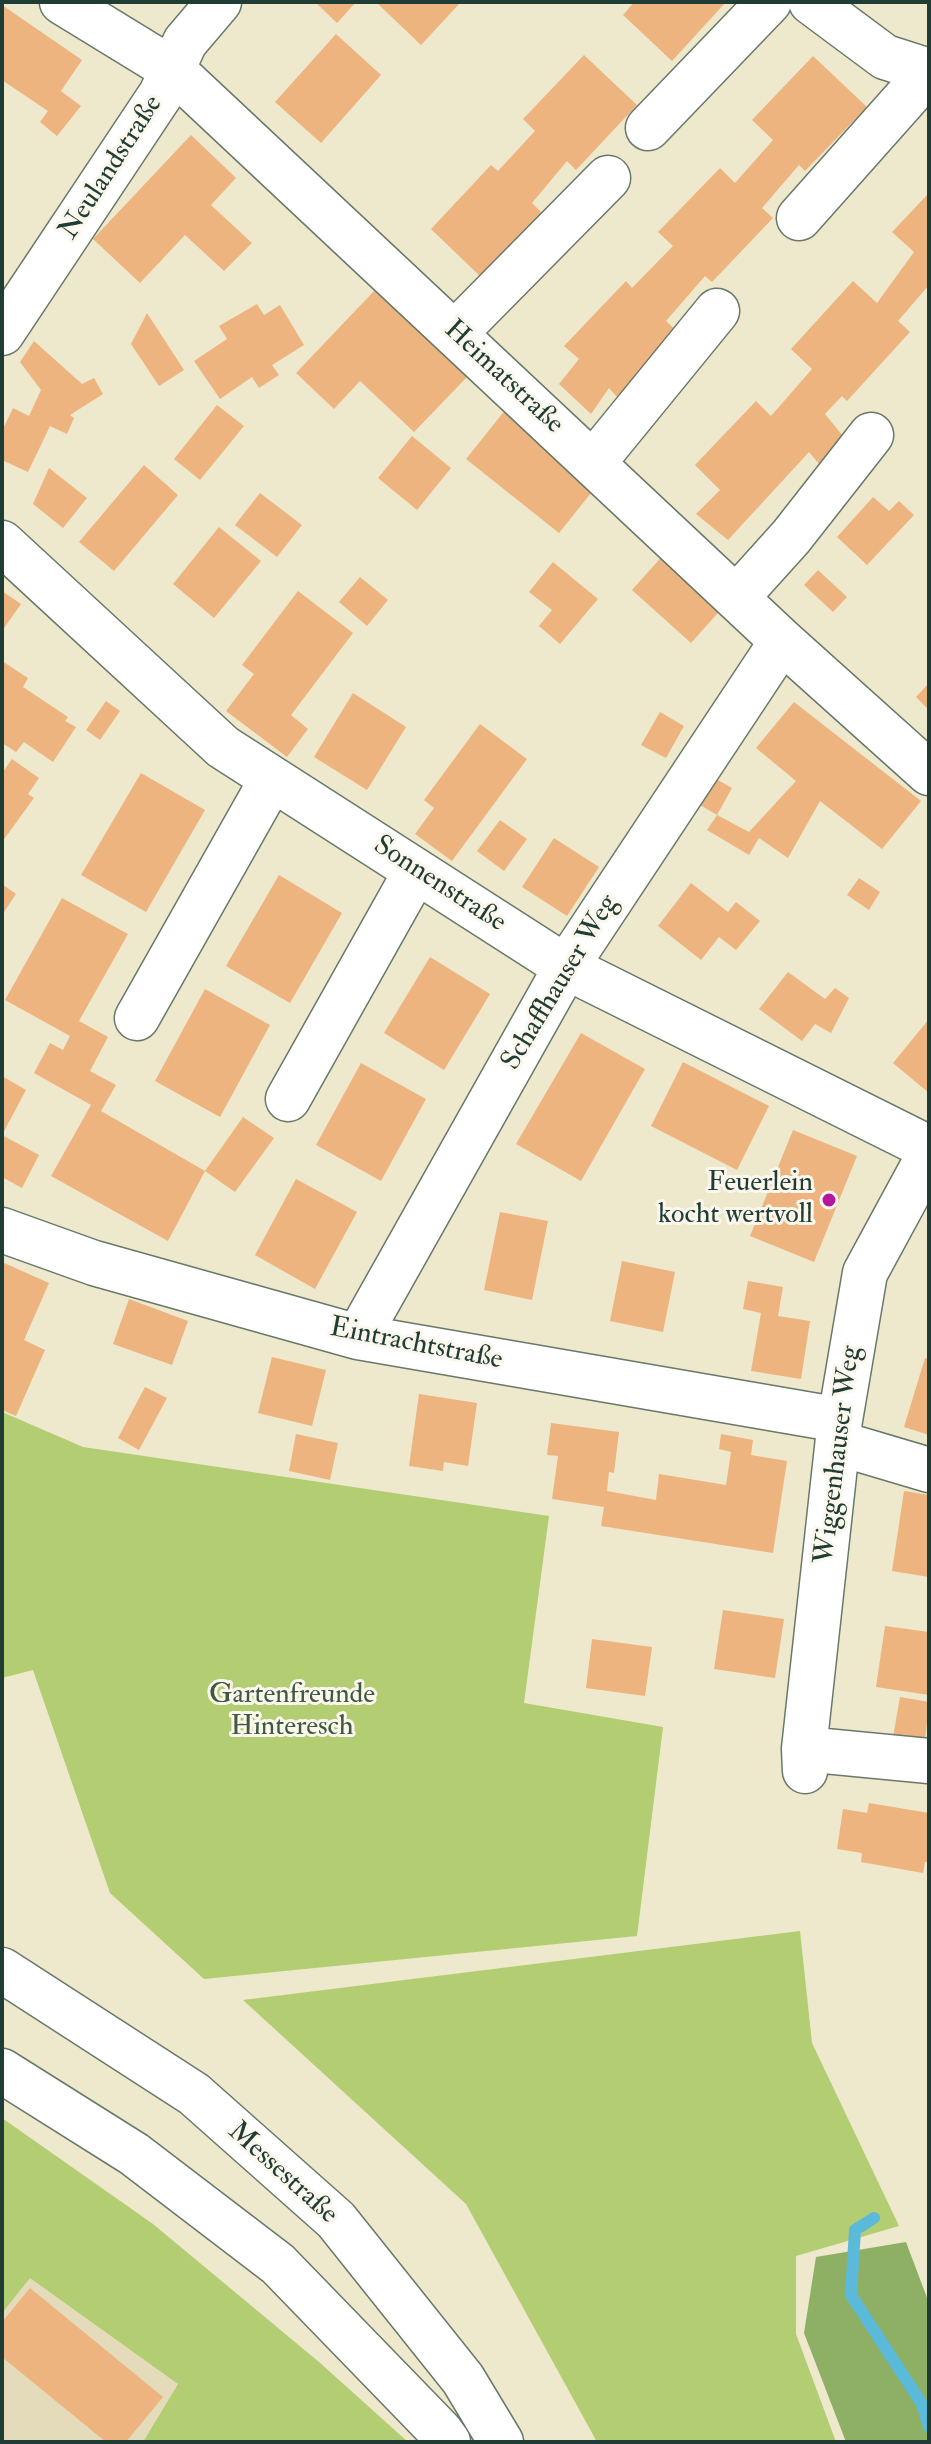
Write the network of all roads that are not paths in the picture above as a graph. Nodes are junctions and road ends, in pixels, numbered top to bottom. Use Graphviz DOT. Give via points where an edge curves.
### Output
graph roads {
  1 [pos="62,2"];
  2 [pos="219,2"];
  3 [pos="769,2"];
  4 [pos="811,2"];
  5 [pos="173,70"];
  6 [pos="929,71"];
  7 [pos="648,128"];
  8 [pos="608,178"];
  9 [pos="799,218"];
  10 [pos="717,311"];
  11 [pos="2,333"];
  12 [pos="455,333"];
  13 [pos="871,435"];
  14 [pos="593,463"];
  15 [pos="2,543"];
  16 [pos="736,598"];
  17 [pos="782,641"];
  18 [pos="929,773"];
  19 [pos="272,779"];
  20 [pos="416,871"];
  21 [pos="566,967"];
  22 [pos="137,1018"];
  23 [pos="288,1099"];
  24 [pos="929,1148"];
  25 [pos="929,1155"];
  26 [pos="2,1230"];
  27 [pos="358,1337"];
  28 [pos="839,1432"];
  29 [pos="929,1470"];
  30 [pos="929,1761"];
  31 [pos="2,1970"];
  32 [pos="2,2071"];
  33 [pos="448,2442"];
  34 [pos="501,2442"];
  1 -- 5 [label="street, Heimatstraße"];
  2 -- 5 [label="street, Neulandstraße" via="185,42"];
  3 -- 7 [label="street"];
  4 -- 6 [label="street" via="885,57"];
  5 -- 11 [label="street, Neulandstraße"];
  5 -- 12 [label="street, Heimatstraße"];
  6 -- 9 [label="street"];
  8 -- 12 [label="street"];
  10 -- 14 [label="street"];
  12 -- 14 [label="street, Heimatstraße"];
  13 -- 16 [label="street"];
  14 -- 16 [label="street, Heimatstraße"];
  15 -- 19 [label="street, Sonnenstraße" via="223,747"];
  16 -- 17 [label="street, Heimatstraße"];
  17 -- 18 [label="street, Heimatstraße"];
  17 -- 21 [label="street, Schaffhauser Weg"];
  19 -- 20 [label="street, Sonnenstraße"];
  19 -- 22 [label="street"];
  20 -- 21 [label="street, Sonnenstraße"];
  20 -- 23 [label="street"];
  21 -- 24 [label="street, Sonnenstraße"];
  21 -- 27 [label="street, Schaffhauser Weg"];
  25 -- 28 [label="street, Wiggenhauser Weg" via="865,1273"];
  26 -- 27 [label="street, Eintrachtstraße" via="94,1263"];
  27 -- 28 [label="street, Eintrachtstraße"];
  28 -- 29 [label="street, Eintrachtstraße"];
  28 -- 30 [label="street, Wiggenhauser Weg" via="804,1760"];
  31 -- 34 [label="street, Messestraße" via="194,2094 336,2220 463,2379"];
  32 -- 33 [label="street" via="134,2154 278,2264"];
}
